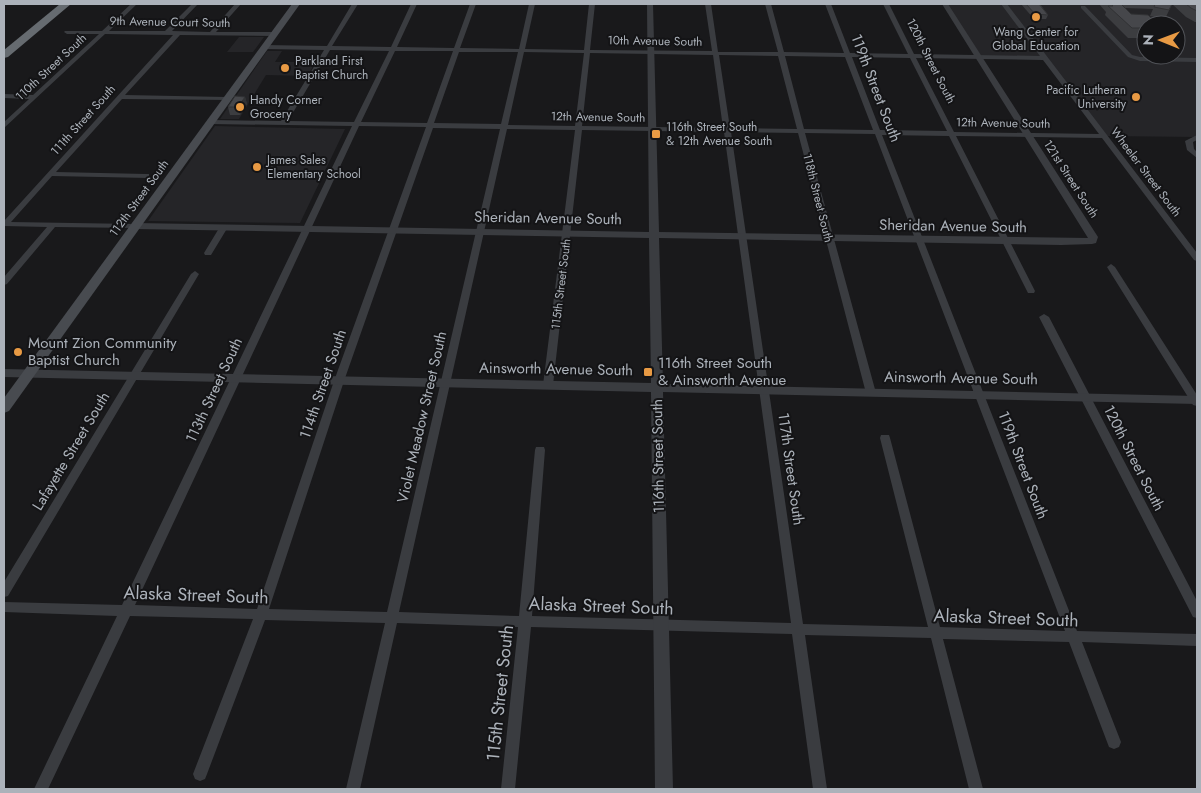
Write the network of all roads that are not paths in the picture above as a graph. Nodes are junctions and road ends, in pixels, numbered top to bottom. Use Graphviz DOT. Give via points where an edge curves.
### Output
graph roads {
  1 [pos="54,4"];
  2 [pos="66,4"];
  3 [pos="134,4"];
  4 [pos="195,4"];
  5 [pos="238,4"];
  6 [pos="296,4"];
  7 [pos="355,4"];
  8 [pos="414,4"];
  9 [pos="473,4"];
  10 [pos="532,4"];
  11 [pos="592,4"];
  12 [pos="650,4"];
  13 [pos="708,4"];
  14 [pos="768,4"];
  15 [pos="828,4"];
  16 [pos="886,4"];
  17 [pos="945,4"];
  18 [pos="1004,4"];
  19 [pos="1083,7"];
  20 [pos="67,32"];
  21 [pos="105,32"];
  22 [pos="167,33"];
  23 [pos="178,33"];
  24 [pos="212,33"];
  25 [pos="273,34"];
  26 [pos="4,44"];
  27 [pos="264,47"];
  28 [pos="328,48"];
  29 [pos="393,49"];
  30 [pos="456,50"];
  31 [pos="522,51"];
  32 [pos="587,52"];
  33 [pos="650,52"];
  34 [pos="715,53"];
  35 [pos="782,54"];
  36 [pos="4,55"];
  37 [pos="848,55"];
  38 [pos="912,56"];
  39 [pos="979,57"];
  40 [pos="1045,58"];
  41 [pos="1197,60"];
  42 [pos="4,96"];
  43 [pos="35,97"];
  44 [pos="120,97"];
  45 [pos="227,99"];
  46 [pos="211,122"];
  47 [pos="283,123"];
  48 [pos="356,124"];
  49 [pos="429,125"];
  50 [pos="4,126"];
  51 [pos="504,126"];
  52 [pos="578,128"];
  53 [pos="652,129"];
  54 [pos="726,130"];
  55 [pos="801,131"];
  56 [pos="878,132"];
  57 [pos="953,134"];
  58 [pos="1028,135"];
  59 [pos="1105,136"];
  60 [pos="1197,137"];
  61 [pos="1197,156"];
  62 [pos="52,174"];
  63 [pos="146,176"];
  64 [pos="4,224"];
  65 [pos="53,225"];
  66 [pos="135,226"];
  67 [pos="224,227"];
  68 [pos="307,228"];
  69 [pos="392,230"];
  70 [pos="480,232"];
  71 [pos="567,233"];
  72 [pos="654,235"];
  73 [pos="744,236"];
  74 [pos="829,239"];
  75 [pos="919,240"];
  76 [pos="1092,241"];
  77 [pos="1005,242"];
  78 [pos="1188,245"];
  79 [pos="1197,245"];
  80 [pos="208,253"];
  81 [pos="1197,258"];
  82 [pos="1111,267"];
  83 [pos="195,274"];
  84 [pos="4,282"];
  85 [pos="1031,291"];
  86 [pos="1044,317"];
  87 [pos="4,374"];
  88 [pos="28,374"];
  89 [pos="134,376"];
  90 [pos="236,379"];
  91 [pos="339,381"];
  92 [pos="445,383"];
  93 [pos="548,386"];
  94 [pos="657,388"];
  95 [pos="765,390"];
  96 [pos="871,393"];
  97 [pos="980,395"];
  98 [pos="1086,397"];
  99 [pos="1197,401"];
  100 [pos="4,408"];
  101 [pos="885,438"];
  102 [pos="540,450"];
  103 [pos="4,592"];
  104 [pos="4,607"];
  105 [pos="127,610"];
  106 [pos="1197,613"];
  107 [pos="260,614"];
  108 [pos="393,618"];
  109 [pos="526,622"];
  110 [pos="661,625"];
  111 [pos="797,629"];
  112 [pos="935,633"];
  113 [pos="1074,637"];
  114 [pos="1197,640"];
  115 [pos="1114,742"];
  116 [pos="200,774"];
  117 [pos="41,789"];
  118 [pos="353,789"];
  119 [pos="508,789"];
  120 [pos="664,789"];
  121 [pos="820,789"];
  122 [pos="976,789"];
  1 -- 26 [label="highway"];
  2 -- 36 [label="highway"];
  3 -- 21 [label="street, 110th Street South"];
  4 -- 22 [label="street"];
  5 -- 24 [label="street"];
  6 -- 25 [label="main road, 112th Street South"];
  7 -- 28 [label="street"];
  8 -- 29 [label="street, 113th Street South"];
  9 -- 30 [label="street, 114th Street South"];
  10 -- 31 [label="street, Violet Meadow Street South"];
  11 -- 32 [label="street, 115th Street South"];
  12 -- 33 [label="street, 116th Street South"];
  13 -- 34 [label="street, 117th Street South"];
  14 -- 35 [label="street, 118th Street South"];
  15 -- 37 [label="street, 119th Street South"];
  16 -- 38 [label="street, 120th Street South"];
  17 -- 39 [label="street, 121st Street South"];
  18 -- 40 [label="street, Wheeler Street South"];
  19 -- 41 [label="street" via="1130,56"];
  20 -- 21 [label="street, 9th Avenue Court South"];
  21 -- 22 [label="street, 9th Avenue Court South"];
  21 -- 43 [label="street, 110th Street South"];
  22 -- 23 [label="street, 9th Avenue Court South"];
  23 -- 24 [label="street, 9th Avenue Court South"];
  23 -- 44 [label="street, 111th Street South"];
  24 -- 25 [label="street, 9th Avenue Court South"];
  25 -- 27 [label="main road, 112th Street South"];
  27 -- 28 [label="street, 10th Avenue South"];
  27 -- 45 [label="main road, 112th Street South"];
  28 -- 29 [label="street, 10th Avenue South"];
  28 -- 47 [label="street"];
  29 -- 30 [label="street, 10th Avenue South"];
  29 -- 48 [label="street, 113th Street South"];
  30 -- 31 [label="street, 10th Avenue South"];
  30 -- 49 [label="street, 114th Street South"];
  31 -- 32 [label="street, 10th Avenue South"];
  31 -- 51 [label="street, Violet Meadow Street South"];
  32 -- 33 [label="street, 10th Avenue South"];
  32 -- 52 [label="street, 115th Street South"];
  33 -- 34 [label="street, 10th Avenue South"];
  33 -- 53 [label="street, 116th Street South"];
  34 -- 35 [label="street, 10th Avenue South"];
  34 -- 54 [label="street, 117th Street South"];
  35 -- 37 [label="street, 10th Avenue South"];
  35 -- 55 [label="street, 118th Street South"];
  37 -- 38 [label="street, 10th Avenue South"];
  37 -- 56 [label="street, 119th Street South"];
  38 -- 39 [label="street, 10th Avenue South"];
  38 -- 57 [label="street, 120th Street South"];
  39 -- 40 [label="street, 10th Avenue South"];
  39 -- 58 [label="street, 121st Street South"];
  40 -- 59 [label="street, Wheeler Street South"];
  42 -- 43 [label="street"];
  43 -- 50 [label="street, 110th Street South"];
  44 -- 45 [label="street"];
  44 -- 62 [label="street, 111th Street South"];
  45 -- 46 [label="main road, 112th Street South"];
  46 -- 47 [label="street, 12th Avenue South"];
  46 -- 66 [label="main road, 112th Street South"];
  47 -- 48 [label="street, 12th Avenue South"];
  48 -- 49 [label="street, 12th Avenue South"];
  48 -- 68 [label="street, 113th Street South"];
  49 -- 51 [label="street, 12th Avenue South"];
  49 -- 69 [label="street, 114th Street South"];
  51 -- 52 [label="street, 12th Avenue South"];
  51 -- 70 [label="street, Violet Meadow Street South"];
  52 -- 53 [label="street, 12th Avenue South"];
  52 -- 71 [label="street, 115th Street South"];
  53 -- 54 [label="street, 12th Avenue South"];
  53 -- 72 [label="street, 116th Street South"];
  54 -- 55 [label="street, 12th Avenue South"];
  54 -- 73 [label="street, 117th Street South"];
  55 -- 56 [label="street, 12th Avenue South"];
  55 -- 74 [label="street, 118th Street South"];
  56 -- 57 [label="street, 12th Avenue South"];
  56 -- 75 [label="street, 119th Street South"];
  57 -- 58 [label="street, 12th Avenue South"];
  57 -- 77 [label="street, 120th Street South"];
  58 -- 59 [label="street, 12th Avenue South"];
  58 -- 76 [label="street, 121st Street South" via="1091,233"];
  59 -- 78 [label="street, Wheeler Street South"];
  60 -- 61 [label="street" via="1189,142"];
  62 -- 63 [label="street"];
  62 -- 64 [label="street, 111th Street South"];
  64 -- 65 [label="street, Sheridan Avenue South"];
  65 -- 66 [label="street, Sheridan Avenue South"];
  65 -- 84 [label="street"];
  66 -- 67 [label="street, Sheridan Avenue South"];
  66 -- 88 [label="main road, 112th Street South"];
  67 -- 68 [label="street, Sheridan Avenue South"];
  67 -- 80 [label="street"];
  68 -- 69 [label="street, Sheridan Avenue South"];
  68 -- 90 [label="street, 113th Street South"];
  69 -- 70 [label="street, Sheridan Avenue South"];
  69 -- 91 [label="street, 114th Street South"];
  70 -- 71 [label="street, Sheridan Avenue South"];
  70 -- 92 [label="street, Violet Meadow Street South"];
  71 -- 72 [label="street, Sheridan Avenue South"];
  71 -- 93 [label="street, 115th Street South"];
  72 -- 73 [label="street, Sheridan Avenue South"];
  72 -- 94 [label="street, 116th Street South"];
  73 -- 74 [label="street, Sheridan Avenue South"];
  73 -- 95 [label="street, 117th Street South"];
  74 -- 75 [label="street, Sheridan Avenue South"];
  74 -- 96 [label="street, 118th Street South"];
  75 -- 77 [label="street, Sheridan Avenue South"];
  75 -- 97 [label="street, 119th Street South"];
  76 -- 77 [label="street, Sheridan Avenue South"];
  77 -- 85 [label="street, 120th Street South"];
  78 -- 79 [label="street"];
  78 -- 81 [label="street, Wheeler Street South"];
  82 -- 99 [label="street"];
  83 -- 89 [label="street, Lafayette Street South"];
  86 -- 98 [label="street, 120th Street South"];
  87 -- 88 [label="street, Ainsworth Avenue South"];
  88 -- 89 [label="street, Ainsworth Avenue South"];
  88 -- 100 [label="main road, 112th Street South"];
  89 -- 90 [label="street, Ainsworth Avenue South"];
  89 -- 103 [label="street, Lafayette Street South"];
  90 -- 91 [label="street, Ainsworth Avenue South"];
  90 -- 105 [label="street, 113th Street South"];
  91 -- 92 [label="street, Ainsworth Avenue South"];
  91 -- 107 [label="street, 114th Street South"];
  92 -- 93 [label="street, Ainsworth Avenue South"];
  92 -- 108 [label="street, Violet Meadow Street South"];
  93 -- 94 [label="street, Ainsworth Avenue South"];
  94 -- 95 [label="street, Ainsworth Avenue South"];
  94 -- 110 [label="street, 116th Street South"];
  95 -- 96 [label="street, Ainsworth Avenue South"];
  95 -- 111 [label="street, 117th Street South"];
  96 -- 97 [label="street, Ainsworth Avenue South"];
  97 -- 98 [label="street, Ainsworth Avenue South"];
  97 -- 113 [label="street, 119th Street South"];
  98 -- 99 [label="street, Ainsworth Avenue South"];
  98 -- 106 [label="street, 120th Street South"];
  101 -- 112 [label="street"];
  102 -- 109 [label="street, 115th Street South"];
  104 -- 105 [label="street, Alaska Street South"];
  105 -- 107 [label="street, Alaska Street South"];
  105 -- 117 [label="street, 113th Street South"];
  107 -- 108 [label="street, Alaska Street South"];
  107 -- 116 [label="street, 114th Street South"];
  108 -- 109 [label="street, Alaska Street South"];
  108 -- 118 [label="street, Violet Meadow Street South"];
  109 -- 110 [label="street, Alaska Street South"];
  109 -- 119 [label="street, 115th Street South"];
  110 -- 111 [label="street, Alaska Street South"];
  110 -- 120 [label="street, 116th Street South"];
  111 -- 112 [label="street, Alaska Street South"];
  111 -- 121 [label="street, 117th Street South"];
  112 -- 113 [label="street, Alaska Street South"];
  112 -- 122 [label="street"];
  113 -- 114 [label="street, Alaska Street South"];
  113 -- 115 [label="street, 119th Street South"];
}
